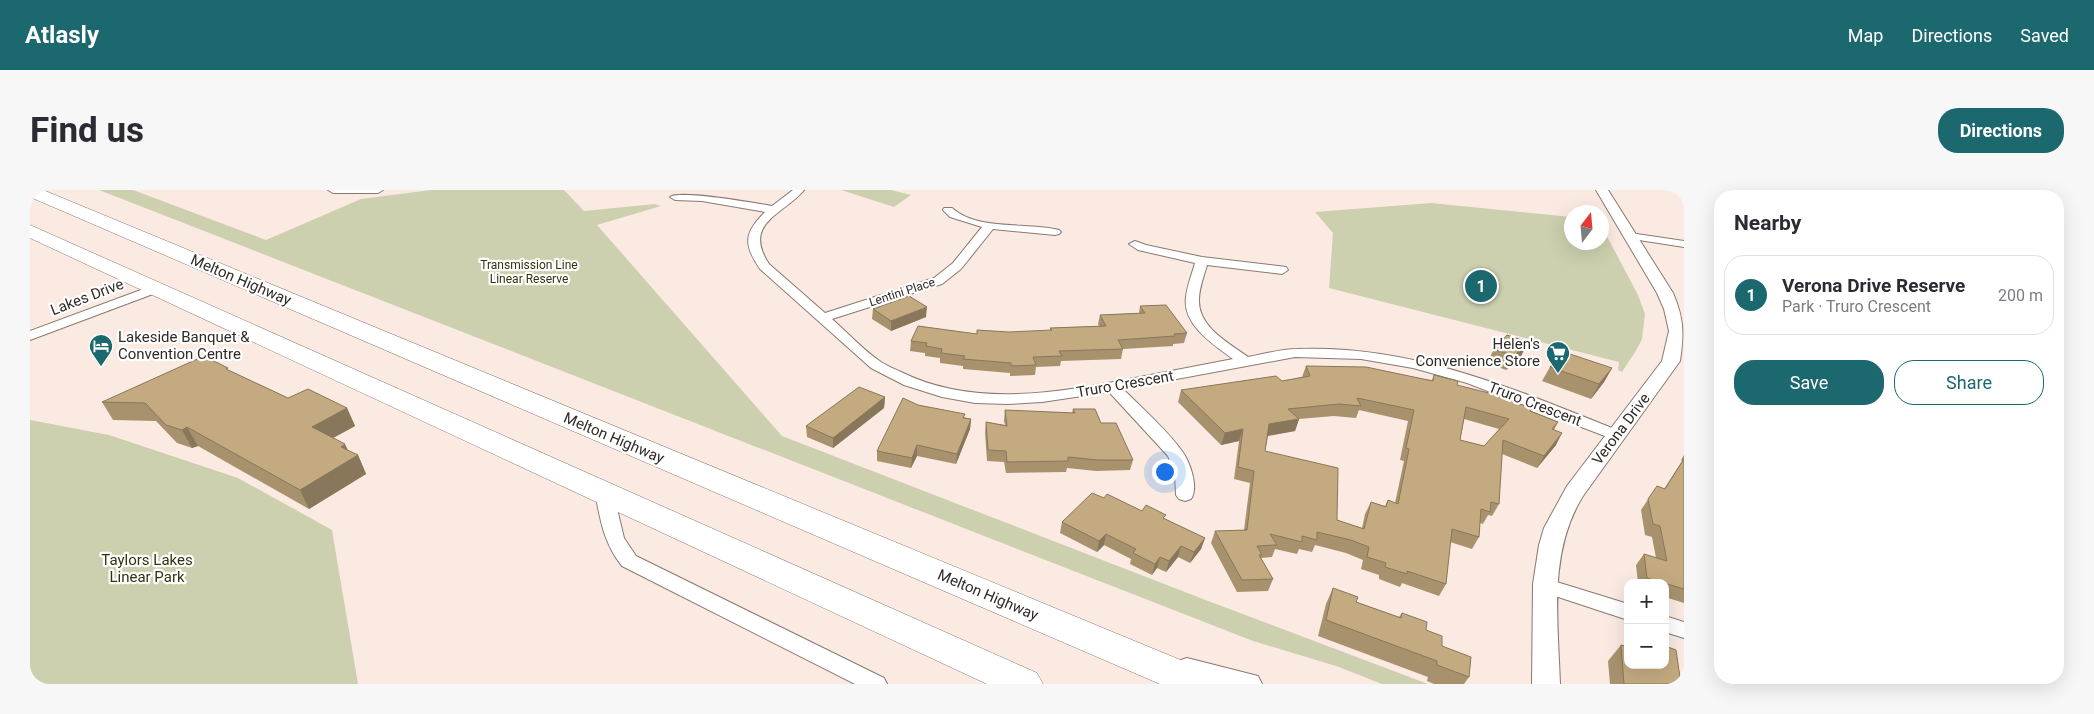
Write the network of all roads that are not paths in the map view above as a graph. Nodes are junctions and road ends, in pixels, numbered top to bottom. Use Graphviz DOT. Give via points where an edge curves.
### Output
graph roads {
  1 [pos="332,190"];
  2 [pos="378,190"];
  3 [pos="799,190"];
  4 [pos="1602,190"];
  5 [pos="30,191"];
  6 [pos="672,197"];
  7 [pos="775,210"];
  8 [pos="948,210"];
  9 [pos="990,226"];
  10 [pos="30,231"];
  11 [pos="1055,232"];
  12 [pos="1630,236"];
  13 [pos="1135,244"];
  14 [pos="1684,244"];
  15 [pos="1202,261"];
  16 [pos="210,267"];
  17 [pos="1282,270"];
  18 [pos="156,288"];
  19 [pos="822,318"];
  20 [pos="1680,325"];
  21 [pos="30,336"];
  22 [pos="1245,361"];
  23 [pos="1113,387"];
  24 [pos="1616,435"];
  25 [pos="604,492"];
  26 [pos="1185,495"];
  27 [pos="1547,586"];
  28 [pos="1624,611"];
  29 [pos="1669,625"];
  30 [pos="1684,630"];
  31 [pos="1143,661"];
  32 [pos="876,684"];
  33 [pos="1024,684"];
  34 [pos="1199,684"];
  35 [pos="1248,684"];
  36 [pos="1546,684"];
  1 -- 2 [label="street"];
  3 -- 7 [label="street, Truro Crescent"];
  4 -- 12 [label="street, Verona Drive"];
  5 -- 16 [label="highway, Melton Highway"];
  6 -- 7 [label="street" via="702,198"];
  7 -- 19 [label="street, Truro Crescent" via="761,222 753,235 756,256"];
  8 -- 9 [label="street" via="954,216"];
  9 -- 11 [label="street"];
  9 -- 19 [label="street, Lentini Place" via="957,266 938,281"];
  10 -- 18 [label="highway"];
  12 -- 14 [label="street"];
  12 -- 20 [label="street, Verona Drive" via="1665,293"];
  13 -- 15 [label="street"];
  15 -- 17 [label="street"];
  15 -- 22 [label="street" via="1192,300 1193,312 1207,333"];
  16 -- 18 [label="highway"];
  16 -- 31 [label="highway, Melton Highway"];
  18 -- 21 [label="street, Lakes Drive"];
  18 -- 25 [label="highway"];
  19 -- 23 [label="street, Truro Crescent" via="876,365 894,376 950,394 1016,401"];
  20 -- 24 [label="street, Verona Drive" via="1671,361"];
  22 -- 23 [label="street, Truro Crescent"];
  22 -- 24 [label="street, Truro Crescent" via="1295,353 1352,354 1396,360 1492,387"];
  23 -- 26 [label="street" via="1176,454 1184,474"];
  24 -- 27 [label="street, Verona Drive" via="1563,510 1550,544"];
  25 -- 32 [label="street" via="614,539 629,561"];
  25 -- 33 [label="highway"];
  27 -- 28 [label="street"];
  27 -- 36 [label="street, Verona Drive"];
  29 -- 30 [label="street"];
  31 -- 34 [label="highway, Melton Highway"];
  31 -- 35 [label="street"];
}
